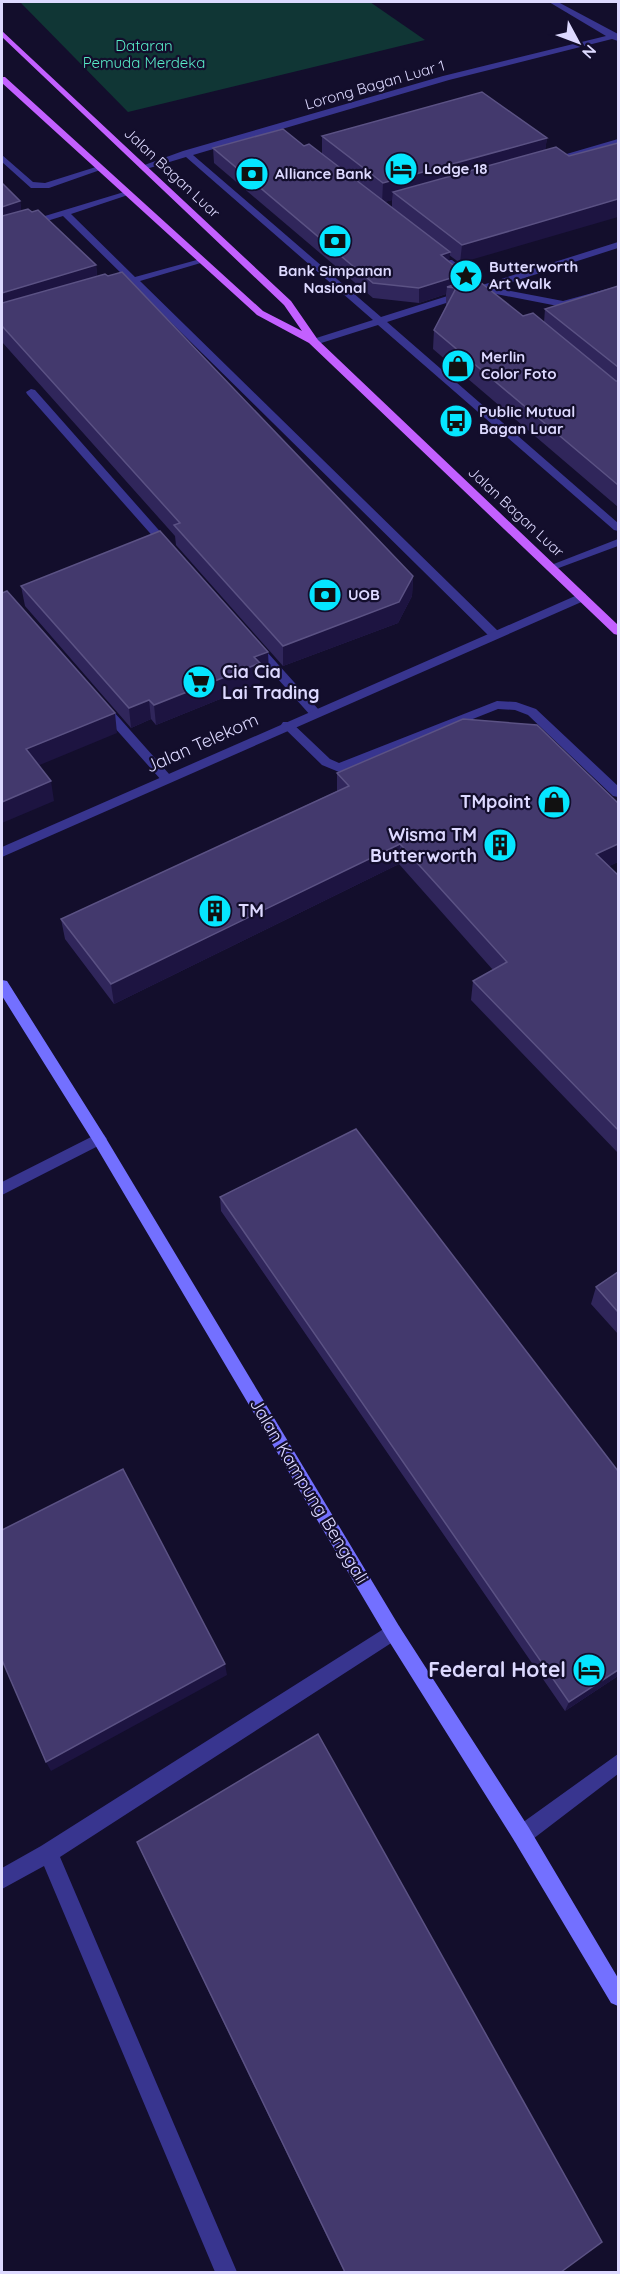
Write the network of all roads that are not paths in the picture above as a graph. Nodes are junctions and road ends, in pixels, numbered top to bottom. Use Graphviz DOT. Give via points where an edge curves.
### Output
graph roads {
  1 [pos="554,2"];
  2 [pos="2,33"];
  3 [pos="617,37"];
  4 [pos="2,79"];
  5 [pos="277,127"];
  6 [pos="286,134"];
  7 [pos="618,142"];
  8 [pos="186,153"];
  9 [pos="2,158"];
  10 [pos="536,163"];
  11 [pos="143,167"];
  12 [pos="99,169"];
  13 [pos="127,194"];
  14 [pos="65,213"];
  15 [pos="2,232"];
  16 [pos="618,245"];
  17 [pos="440,255"];
  18 [pos="201,260"];
  19 [pos="134,280"];
  20 [pos="111,287"];
  21 [pos="482,288"];
  22 [pos="618,289"];
  23 [pos="504,304"];
  24 [pos="380,321"];
  25 [pos="314,342"];
  26 [pos="31,392"];
  27 [pos="618,528"];
  28 [pos="618,542"];
  29 [pos="173,552"];
  30 [pos="552,567"];
  31 [pos="582,597"];
  32 [pos="618,631"];
  33 [pos="244,633"];
  34 [pos="495,635"];
  35 [pos="96,698"];
  36 [pos="315,713"];
  37 [pos="287,725"];
  38 [pos="166,778"];
  39 [pos="618,793"];
  40 [pos="2,852"];
  41 [pos="2,985"];
  42 [pos="99,1139"];
  43 [pos="2,1189"];
  44 [pos="393,1632"];
  45 [pos="618,1763"];
  46 [pos="522,1835"];
  47 [pos="48,1853"];
  48 [pos="2,1880"];
  49 [pos="618,1996"];
  50 [pos="226,2272"];
  1 -- 3 [label="street"];
  2 -- 11 [label="main road, Jalan Bagan Luar"];
  3 -- 5 [label="street, Lorong Bagan Luar 1" via="446,78"];
  4 -- 12 [label="main road, Jalan Bagan Luar"];
  5 -- 6 [label="street"];
  5 -- 8 [label="street, Lorong Bagan Luar 1"];
  7 -- 10 [label="street"];
  8 -- 11 [label="street, Lorong Bagan Luar 1"];
  8 -- 24 [label="street"];
  9 -- 12 [label="street" via="31,185 46,186"];
  11 -- 25 [label="main road, Jalan Bagan Luar" via="288,303"];
  12 -- 13 [label="main road, Jalan Bagan Luar"];
  13 -- 14 [label="street"];
  13 -- 18 [label="main road, Jalan Bagan Luar"];
  14 -- 15 [label="street"];
  14 -- 19 [label="street"];
  16 -- 21 [label="street"];
  17 -- 21 [label="street"];
  18 -- 19 [label="street"];
  18 -- 25 [label="main road, Jalan Bagan Luar" via="260,313"];
  19 -- 20 [label="street"];
  19 -- 34 [label="street"];
  21 -- 22 [label="street" via="563,304"];
  21 -- 23 [label="street"];
  21 -- 24 [label="street"];
  24 -- 25 [label="street"];
  24 -- 27 [label="street"];
  25 -- 30 [label="main road, Jalan Bagan Luar"];
  26 -- 29 [label="street"];
  28 -- 30 [label="street"];
  30 -- 31 [label="main road, Jalan Bagan Luar"];
  31 -- 32 [label="main road, Jalan Bagan Luar"];
  31 -- 34 [label="street, Jalan Telekom"];
  33 -- 36 [label="street"];
  34 -- 36 [label="street, Jalan Telekom"];
  35 -- 38 [label="street"];
  36 -- 37 [label="street, Jalan Telekom"];
  37 -- 38 [label="street, Jalan Telekom"];
  37 -- 39 [label="street" via="326,762 339,768 497,705 516,706 532,712"];
  38 -- 40 [label="street, Jalan Telekom"];
  41 -- 42 [label="street, Jalan Kampung Benggali"];
  42 -- 43 [label="street"];
  42 -- 44 [label="street, Jalan Kampung Benggali"];
  44 -- 46 [label="street, Jalan Kampung Benggali"];
  44 -- 47 [label="street"];
  45 -- 46 [label="street"];
  46 -- 49 [label="street, Jalan Kampung Benggali"];
  47 -- 48 [label="street"];
  47 -- 50 [label="street"];
}
